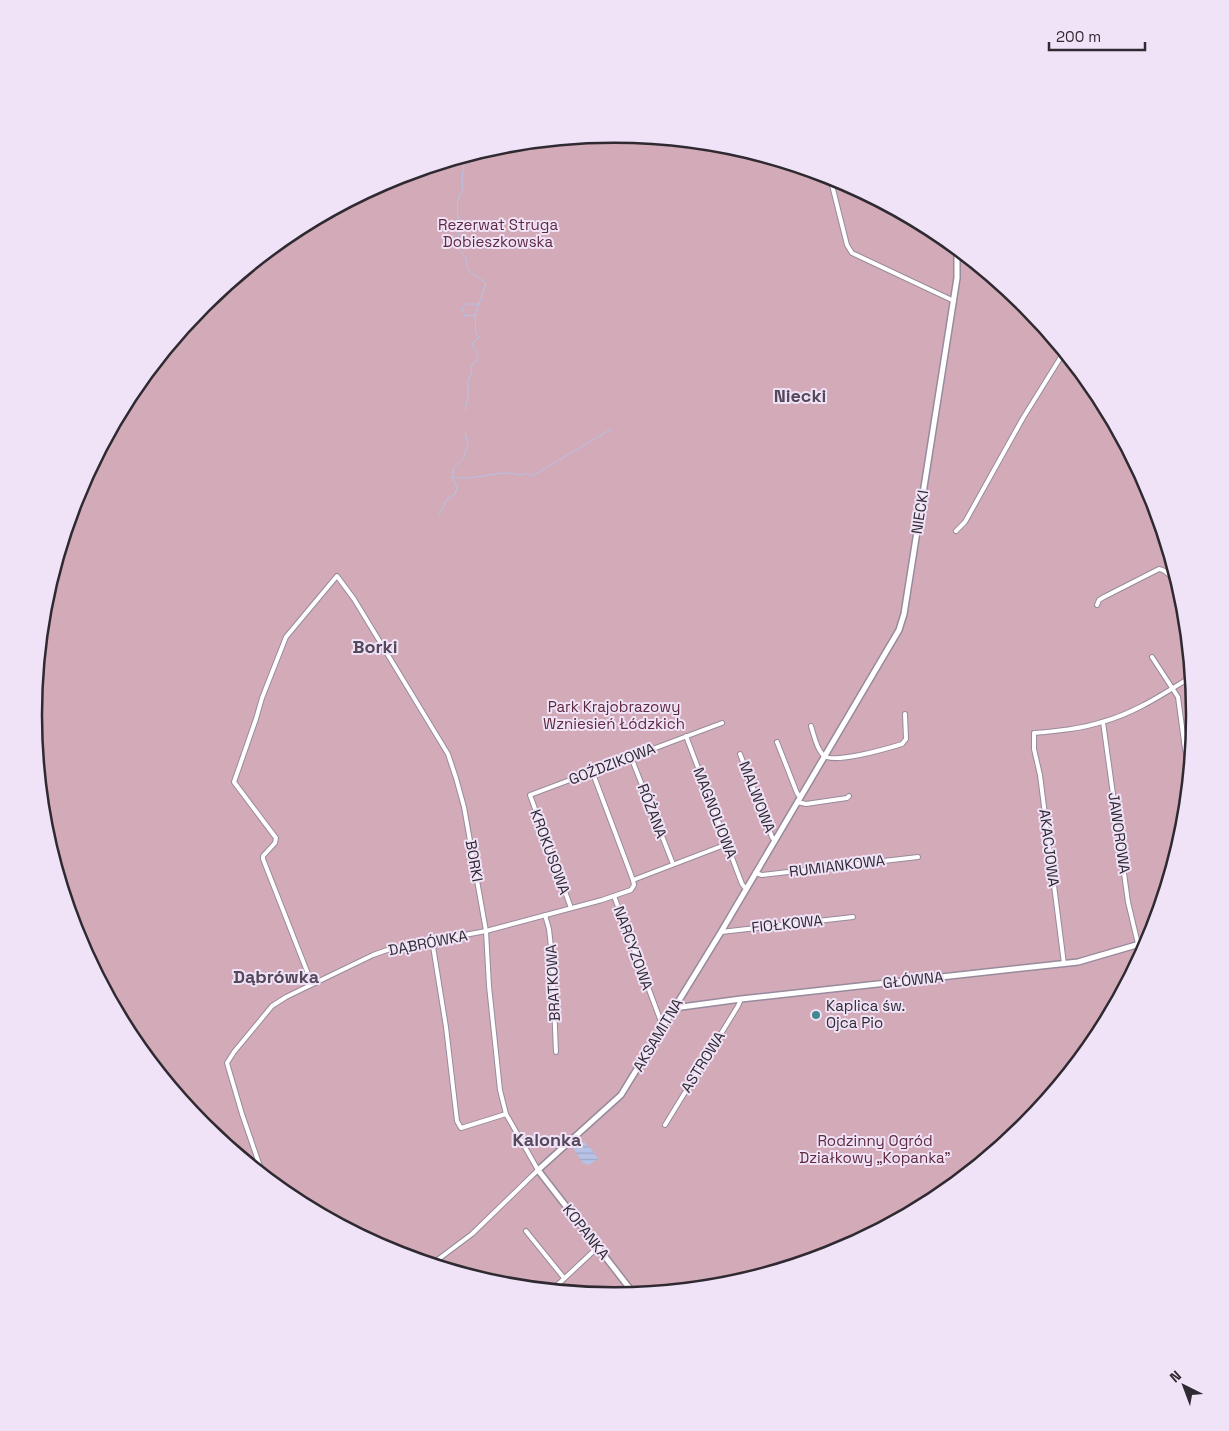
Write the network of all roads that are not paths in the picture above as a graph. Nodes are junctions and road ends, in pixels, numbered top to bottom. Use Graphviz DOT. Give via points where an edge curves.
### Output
graph roads {
  1 [pos="832,187"];
  2 [pos="957,258"];
  3 [pos="954,301"];
  4 [pos="1061,358"];
  5 [pos="956,531"];
  6 [pos="1169,574"];
  7 [pos="1097,605"];
  8 [pos="1152,657"];
  9 [pos="1185,681"];
  10 [pos="1173,688"];
  11 [pos="905,714"];
  12 [pos="1103,722"];
  13 [pos="722,723"];
  14 [pos="811,726"];
  15 [pos="686,736"];
  16 [pos="777,742"];
  17 [pos="1185,749"];
  18 [pos="740,754"];
  19 [pos="824,756"];
  20 [pos="632,757"];
  21 [pos="592,771"];
  22 [pos="530,795"];
  23 [pos="849,796"];
  24 [pos="799,800"];
  25 [pos="774,841"];
  26 [pos="727,844"];
  27 [pos="918,857"];
  28 [pos="673,864"];
  29 [pos="755,873"];
  30 [pos="633,880"];
  31 [pos="746,889"];
  32 [pos="614,896"];
  33 [pos="570,908"];
  34 [pos="544,915"];
  35 [pos="853,917"];
  36 [pos="486,931"];
  37 [pos="720,932"];
  38 [pos="432,940"];
  39 [pos="1138,944"];
  40 [pos="1064,964"];
  41 [pos="312,984"];
  42 [pos="741,999"];
  43 [pos="674,1008"];
  44 [pos="663,1027"];
  45 [pos="556,1052"];
  46 [pos="506,1114"];
  47 [pos="665,1125"];
  48 [pos="259,1163"];
  49 [pos="538,1170"];
  50 [pos="526,1231"];
  51 [pos="598,1247"];
  52 [pos="438,1259"];
  53 [pos="564,1278"];
  54 [pos="558,1284"];
  55 [pos="629,1287"];
  1 -- 3 [label="street" via="847,245 852,253"];
  2 -- 3 [label="street, NIECKI"];
  3 -- 19 [label="street, NIECKI" via="901,626"];
  4 -- 5 [label="street" via="965,522"];
  6 -- 7 [label="street" via="1159,569 1151,572 1100,599"];
  8 -- 10 [label="street"];
  9 -- 10 [label="street"];
  10 -- 12 [label="street" via="1148,703"];
  10 -- 17 [label="street" via="1178,696"];
  11 -- 19 [label="street" via="906,739 902,744 858,755 831,759"];
  12 -- 39 [label="street, JAWOROWA" via="1128,902"];
  12 -- 40 [label="street, AKACJOWA" via="1034,733"];
  13 -- 15 [label="street, GOŹDZIKOWA"];
  14 -- 19 [label="street"];
  15 -- 20 [label="street, GOŹDZIKOWA"];
  15 -- 26 [label="street, MAGNOLIOWA"];
  16 -- 24 [label="street"];
  18 -- 25 [label="street, MALWOWA"];
  19 -- 24 [label="street, AKSAMITNA"];
  20 -- 21 [label="street, GOŹDZIKOWA"];
  20 -- 28 [label="street, RÓŻANA"];
  21 -- 22 [label="street, GOŹDZIKOWA"];
  21 -- 30 [label="street"];
  22 -- 33 [label="street, KROKUSOWA"];
  23 -- 24 [label="street" via="806,804"];
  24 -- 25 [label="street, AKSAMITNA"];
  25 -- 29 [label="street, AKSAMITNA"];
  26 -- 28 [label="street"];
  26 -- 31 [label="street, MAGNOLIOWA"];
  27 -- 29 [label="street, RUMIANKOWA" via="762,875"];
  28 -- 30 [label="street"];
  29 -- 31 [label="street, AKSAMITNA"];
  30 -- 32 [label="street, DĄBRÓWKA" via="631,890"];
  31 -- 37 [label="street, AKSAMITNA"];
  32 -- 33 [label="street, DĄBRÓWKA"];
  32 -- 44 [label="street, NARCYZOWA"];
  33 -- 34 [label="street, DĄBRÓWKA"];
  34 -- 36 [label="street, DĄBRÓWKA"];
  34 -- 45 [label="street, BRATKOWA" via="552,956"];
  35 -- 37 [label="street, FIOŁKOWA"];
  36 -- 38 [label="street, DĄBRÓWKA"];
  36 -- 41 [label="street, BORKI" via="464,807 448,754 337,576 286,637 234,782 276,838 263,859"];
  36 -- 46 [label="street, BORKI" via="496,1062"];
  37 -- 43 [label="street, AKSAMITNA"];
  38 -- 41 [label="street, DĄBRÓWKA" via="390,948"];
  38 -- 46 [label="street" via="457,1121 461,1128"];
  39 -- 40 [label="street, GŁÓWNA"];
  40 -- 42 [label="street, GŁÓWNA"];
  41 -- 48 [label="street, DĄBRÓWKA" via="272,1006 227,1061"];
  42 -- 43 [label="street, GŁÓWNA"];
  42 -- 47 [label="street, ASTROWA"];
  43 -- 44 [label="street, AKSAMITNA"];
  44 -- 49 [label="street, AKSAMITNA" via="620,1097"];
  46 -- 49 [label="street, BORKI"];
  49 -- 51 [label="street, KOPANKA"];
  49 -- 52 [label="street, AKSAMITNA" via="472,1234"];
  50 -- 53 [label="street"];
  51 -- 53 [label="street"];
  51 -- 55 [label="street, KOPANKA"];
  53 -- 54 [label="street"];
}
